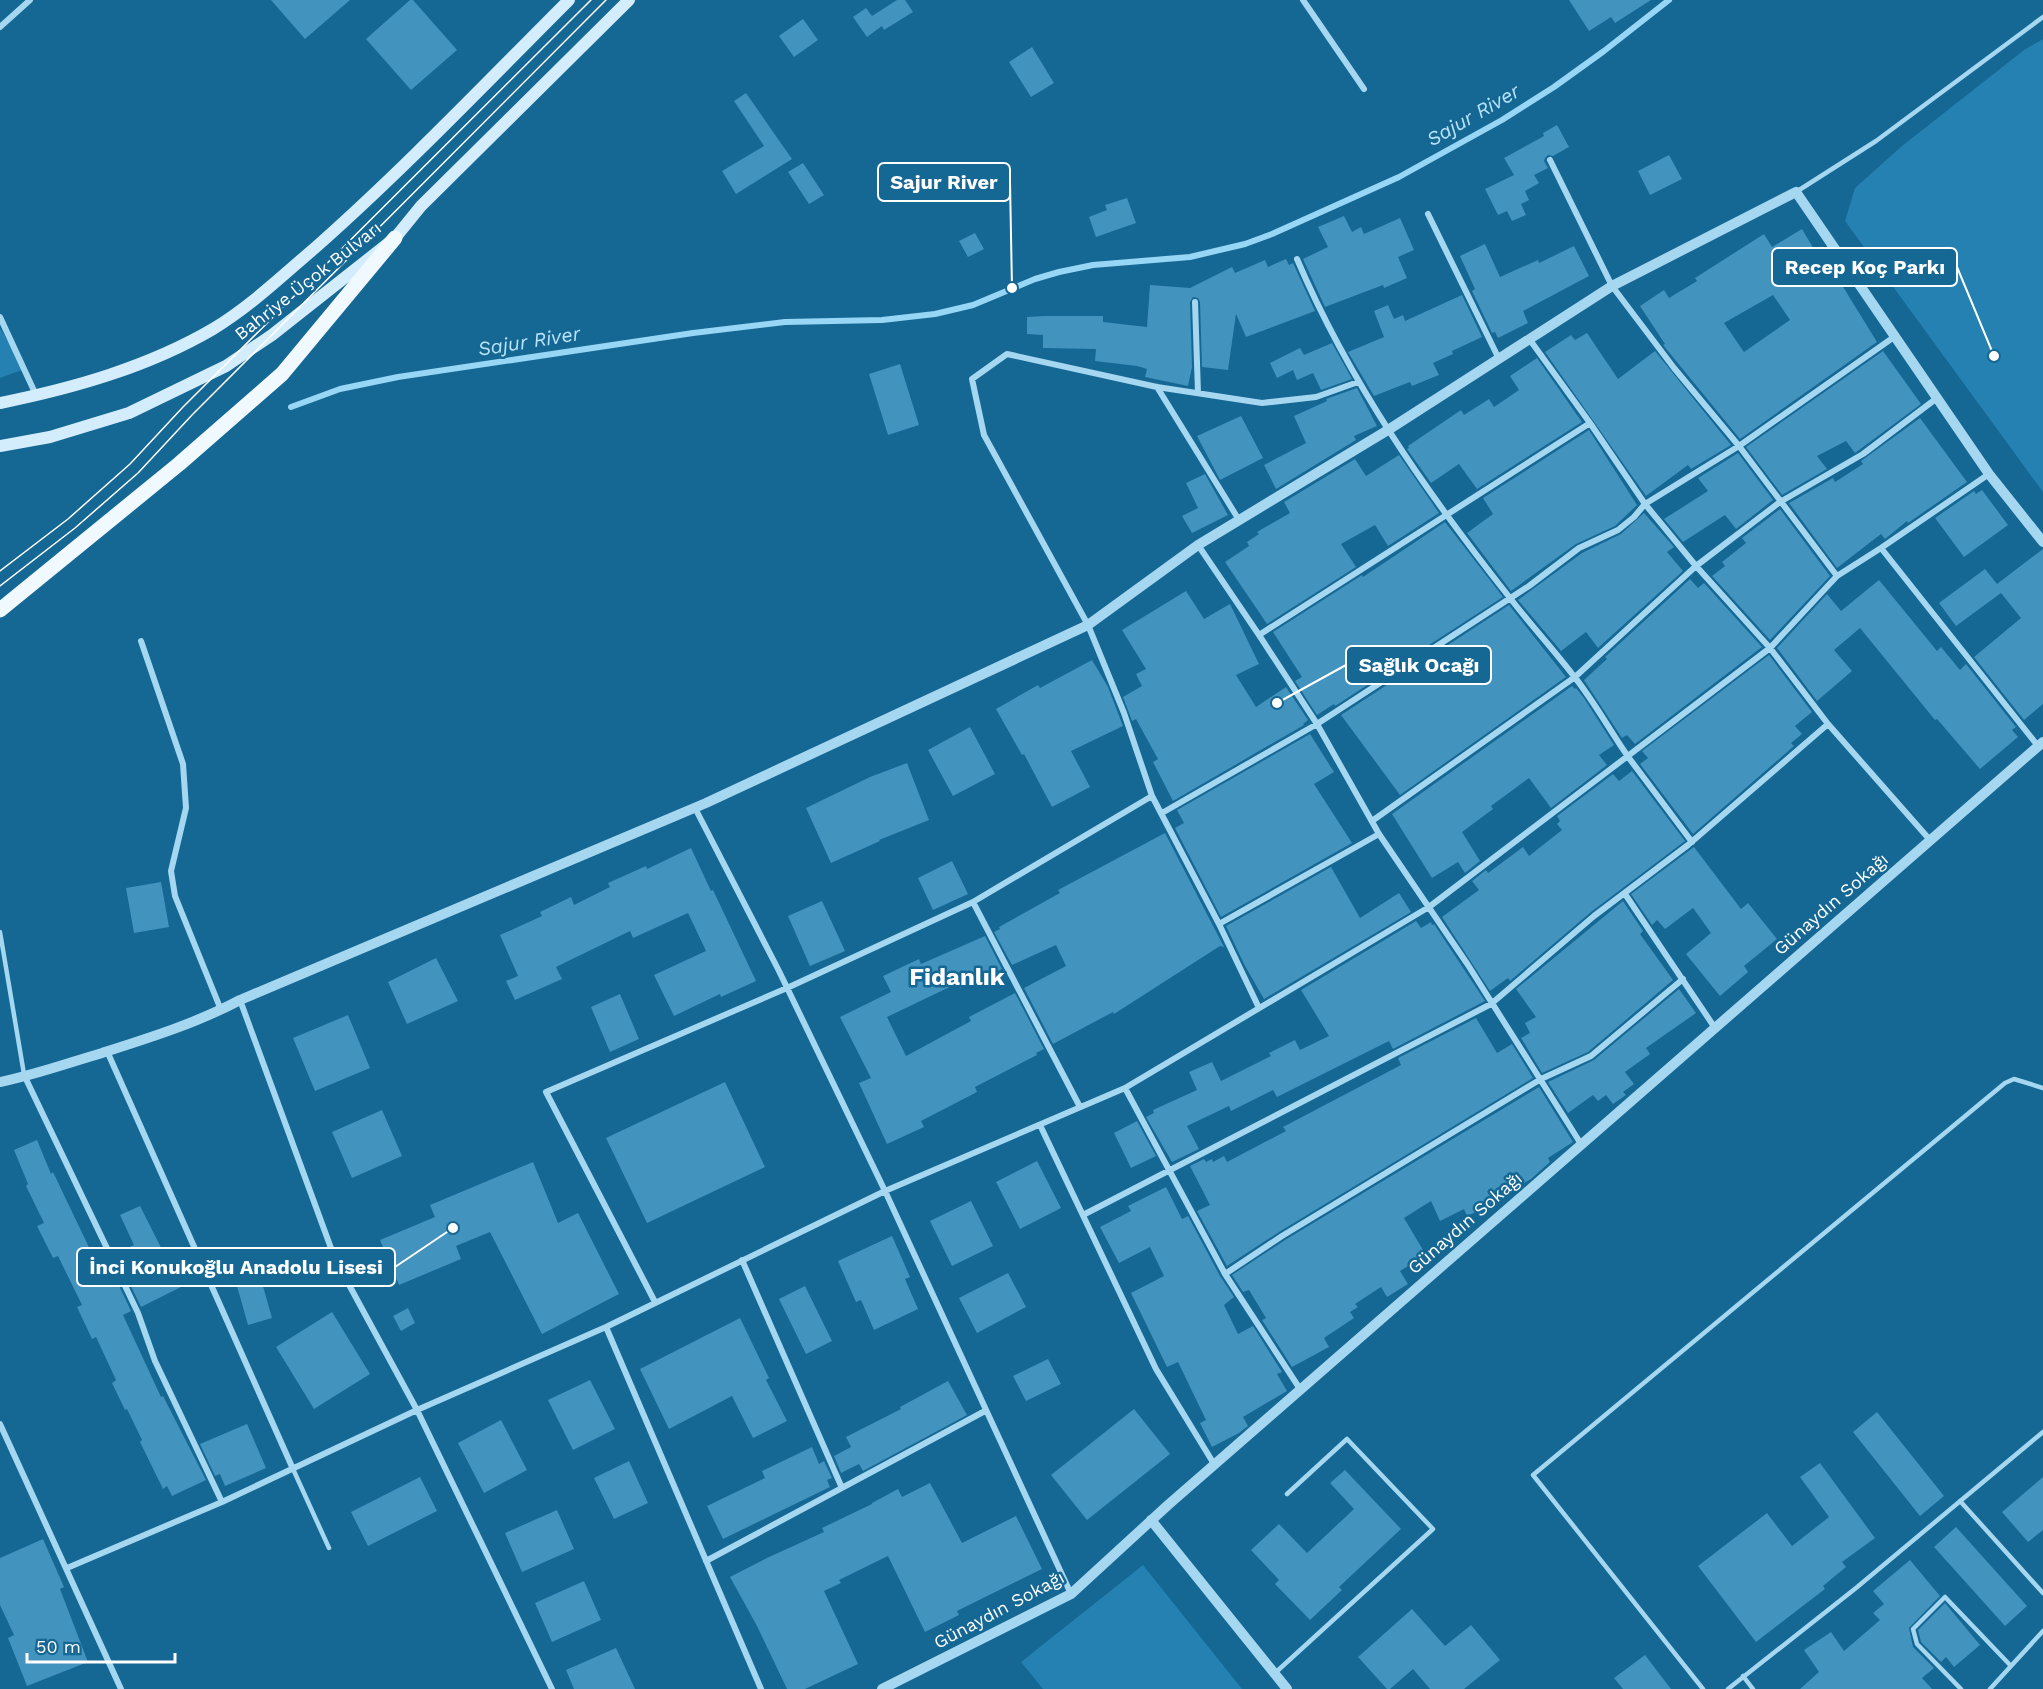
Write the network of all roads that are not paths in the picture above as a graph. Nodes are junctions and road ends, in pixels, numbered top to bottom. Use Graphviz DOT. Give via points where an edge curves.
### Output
graph roads {
  1 [pos="30,0"];
  2 [pos="569,0"];
  3 [pos="629,0"];
  4 [pos="1303,0"];
  5 [pos="2043,18"];
  6 [pos="0,27"];
  7 [pos="1364,89"];
  8 [pos="1550,160"];
  9 [pos="1796,192"];
  10 [pos="1428,214"];
  11 [pos="395,238"];
  12 [pos="1297,259"];
  13 [pos="1612,286"];
  14 [pos="1195,302"];
  15 [pos="0,317"];
  16 [pos="1894,337"];
  17 [pos="1530,340"];
  18 [pos="1499,359"];
  19 [pos="1358,382"];
  20 [pos="1157,387"];
  21 [pos="1198,393"];
  22 [pos="36,395"];
  23 [pos="1937,398"];
  24 [pos="0,403"];
  25 [pos="1590,423"];
  26 [pos="1388,430"];
  27 [pos="0,446"];
  28 [pos="1739,446"];
  29 [pos="1989,474"];
  30 [pos="1780,502"];
  31 [pos="1645,504"];
  32 [pos="1446,514"];
  33 [pos="1239,520"];
  34 [pos="2043,542"];
  35 [pos="1198,545"];
  36 [pos="1881,548"];
  37 [pos="1696,566"];
  38 [pos="1837,576"];
  39 [pos="1510,598"];
  40 [pos="0,610"];
  41 [pos="1088,625"];
  42 [pos="1260,634"];
  43 [pos="141,641"];
  44 [pos="1770,648"];
  45 [pos="1575,677"];
  46 [pos="1317,724"];
  47 [pos="1828,724"];
  48 [pos="2041,744"];
  49 [pos="1629,757"];
  50 [pos="1152,796"];
  51 [pos="695,808"];
  52 [pos="1162,813"];
  53 [pos="1372,821"];
  54 [pos="1379,834"];
  55 [pos="1930,840"];
  56 [pos="1692,842"];
  57 [pos="1625,894"];
  58 [pos="973,902"];
  59 [pos="1429,907"];
  60 [pos="1219,924"];
  61 [pos="0,932"];
  62 [pos="1683,979"];
  63 [pos="787,988"];
  64 [pos="240,1000"];
  65 [pos="1491,1004"];
  66 [pos="1259,1008"];
  67 [pos="221,1010"];
  68 [pos="1715,1028"];
  69 [pos="107,1051"];
  70 [pos="25,1077"];
  71 [pos="1541,1079"];
  72 [pos="0,1082"];
  73 [pos="1125,1088"];
  74 [pos="2043,1088"];
  75 [pos="1080,1107"];
  76 [pos="1040,1125"];
  77 [pos="1581,1144"];
  78 [pos="1170,1171"];
  79 [pos="885,1191"];
  80 [pos="1083,1215"];
  81 [pos="742,1260"];
  82 [pos="1225,1274"];
  83 [pos="655,1302"];
  84 [pos="606,1327"];
  85 [pos="1300,1389"];
  86 [pos="417,1410"];
  87 [pos="985,1411"];
  88 [pos="0,1424"];
  89 [pos="2043,1432"];
  90 [pos="1214,1464"];
  91 [pos="293,1469"];
  92 [pos="842,1488"];
  93 [pos="1287,1494"];
  94 [pos="1960,1501"];
  95 [pos="222,1502"];
  96 [pos="1151,1520"];
  97 [pos="329,1548"];
  98 [pos="706,1561"];
  99 [pos="67,1568"];
  100 [pos="2043,1593"];
  101 [pos="1071,1594"];
  102 [pos="2043,1631"];
  103 [pos="2011,1666"];
  104 [pos="1275,1673"];
  105 [pos="1743,1676"];
  106 [pos="121,1689"];
  107 [pos="552,1689"];
  108 [pos="761,1689"];
  109 [pos="882,1689"];
  110 [pos="1287,1689"];
  111 [pos="1703,1689"];
  112 [pos="1728,1689"];
  113 [pos="1753,1689"];
  114 [pos="1961,1689"];
  115 [pos="1990,1689"];
  1 -- 6 [label="street"];
  2 -- 22 [label="main road, Bahriye Üçok Bulvarı" via="338,227 258,297 213,329 121,372"];
  3 -- 11 [label="main road, Bahriye Üçok Bulvarı" via="421,206"];
  4 -- 7 [label="street"];
  5 -- 9 [label="lane" via="1876,141"];
  8 -- 13 [label="street"];
  9 -- 13 [label="street"];
  9 -- 16 [label="street"];
  10 -- 18 [label="street"];
  11 -- 27 [label="main road, Bahriye Üçok Bulvarı" via="272,335 226,366 129,413 50,437"];
  11 -- 40 [label="main road" via="282,374"];
  12 -- 19 [label="street"];
  13 -- 17 [label="street"];
  13 -- 28 [label="street"];
  14 -- 21 [label="street"];
  15 -- 22 [label="street"];
  16 -- 23 [label="street"];
  16 -- 28 [label="street"];
  17 -- 18 [label="street"];
  17 -- 25 [label="street"];
  18 -- 26 [label="street"];
  19 -- 21 [label="street" via="1316,397 1262,403"];
  19 -- 26 [label="street"];
  20 -- 21 [label="street"];
  20 -- 33 [label="street"];
  20 -- 41 [label="street" via="1007,354 972,379 984,435"];
  22 -- 24 [label="main road, Bahriye Üçok Bulvarı"];
  23 -- 29 [label="street"];
  23 -- 30 [label="street" via="1863,454"];
  25 -- 31 [label="street"];
  25 -- 32 [label="street"];
  26 -- 32 [label="street"];
  26 -- 33 [label="street"];
  28 -- 30 [label="street"];
  28 -- 31 [label="street"];
  29 -- 34 [label="street"];
  29 -- 36 [label="street"];
  30 -- 37 [label="street"];
  30 -- 38 [label="street"];
  31 -- 37 [label="street"];
  31 -- 39 [label="street" via="1618,530 1579,548"];
  32 -- 39 [label="street"];
  32 -- 42 [label="street"];
  33 -- 35 [label="street"];
  35 -- 41 [label="street"];
  35 -- 42 [label="street"];
  36 -- 38 [label="street"];
  36 -- 48 [label="street"];
  37 -- 44 [label="street"];
  37 -- 45 [label="street"];
  38 -- 44 [label="street"];
  39 -- 45 [label="street"];
  39 -- 46 [label="street"];
  41 -- 50 [label="street"];
  41 -- 51 [label="street"];
  42 -- 46 [label="street"];
  43 -- 67 [label="street" via="183,764 186,808 171,871 175,896"];
  44 -- 47 [label="street"];
  44 -- 49 [label="street"];
  45 -- 49 [label="street"];
  45 -- 53 [label="street"];
  46 -- 52 [label="street"];
  46 -- 53 [label="street"];
  47 -- 55 [label="street"];
  47 -- 56 [label="street"];
  48 -- 55 [label="street, Günaydın Sokağı"];
  49 -- 56 [label="street"];
  49 -- 59 [label="street"];
  50 -- 52 [label="street"];
  50 -- 58 [label="street"];
  51 -- 63 [label="street"];
  51 -- 64 [label="street"];
  52 -- 60 [label="street"];
  53 -- 54 [label="street"];
  54 -- 59 [label="street"];
  54 -- 60 [label="street"];
  55 -- 68 [label="street, Günaydın Sokağı"];
  56 -- 57 [label="street"];
  57 -- 62 [label="street"];
  57 -- 65 [label="street"];
  58 -- 63 [label="street"];
  58 -- 75 [label="street"];
  59 -- 65 [label="street"];
  59 -- 66 [label="street"];
  60 -- 66 [label="street"];
  61 -- 70 [label="lane"];
  62 -- 68 [label="street"];
  62 -- 71 [label="street" via="1590,1056"];
  63 -- 79 [label="street"];
  63 -- 83 [label="street" via="546,1092"];
  64 -- 67 [label="street"];
  64 -- 86 [label="street" via="335,1258"];
  65 -- 71 [label="street"];
  65 -- 78 [label="street"];
  66 -- 73 [label="street"];
  67 -- 69 [label="street"];
  68 -- 77 [label="street, Günaydın Sokağı"];
  69 -- 70 [label="street"];
  69 -- 91 [label="street"];
  70 -- 72 [label="street"];
  70 -- 95 [label="street" via="138,1313 155,1361"];
  71 -- 77 [label="street"];
  71 -- 82 [label="street"];
  73 -- 75 [label="street"];
  73 -- 78 [label="street"];
  74 -- 111 [label="lane" via="2014,1079 2005,1083 1533,1475"];
  75 -- 76 [label="street"];
  76 -- 79 [label="street"];
  76 -- 80 [label="street"];
  77 -- 85 [label="street, Günaydın Sokağı"];
  78 -- 80 [label="street"];
  78 -- 82 [label="street"];
  79 -- 81 [label="street"];
  79 -- 87 [label="street"];
  80 -- 90 [label="street" via="1156,1369"];
  81 -- 83 [label="street"];
  81 -- 92 [label="street"];
  82 -- 85 [label="street"];
  83 -- 84 [label="street"];
  84 -- 86 [label="street"];
  84 -- 98 [label="street"];
  85 -- 90 [label="street, Günaydın Sokağı"];
  86 -- 91 [label="street"];
  86 -- 107 [label="street"];
  87 -- 92 [label="street"];
  87 -- 101 [label="street"];
  88 -- 99 [label="street"];
  89 -- 94 [label="lane"];
  90 -- 96 [label="street, Günaydın Sokağı"];
  91 -- 95 [label="street"];
  91 -- 97 [label="lane"];
  92 -- 98 [label="street"];
  93 -- 104 [label="lane" via="1347,1440 1433,1529"];
  94 -- 100 [label="lane"];
  94 -- 105 [label="lane"];
  95 -- 99 [label="street"];
  96 -- 101 [label="street, Günaydın Sokağı"];
  96 -- 104 [label="street"];
  98 -- 108 [label="street"];
  99 -- 106 [label="street"];
  101 -- 109 [label="street, Günaydın Sokağı"];
  102 -- 103 [label="lane"];
  103 -- 114 [label="lane" via="1945,1597 1913,1629 1917,1644"];
  103 -- 115 [label="lane"];
  104 -- 110 [label="street"];
  105 -- 112 [label="lane"];
  105 -- 113 [label="lane"];
}
